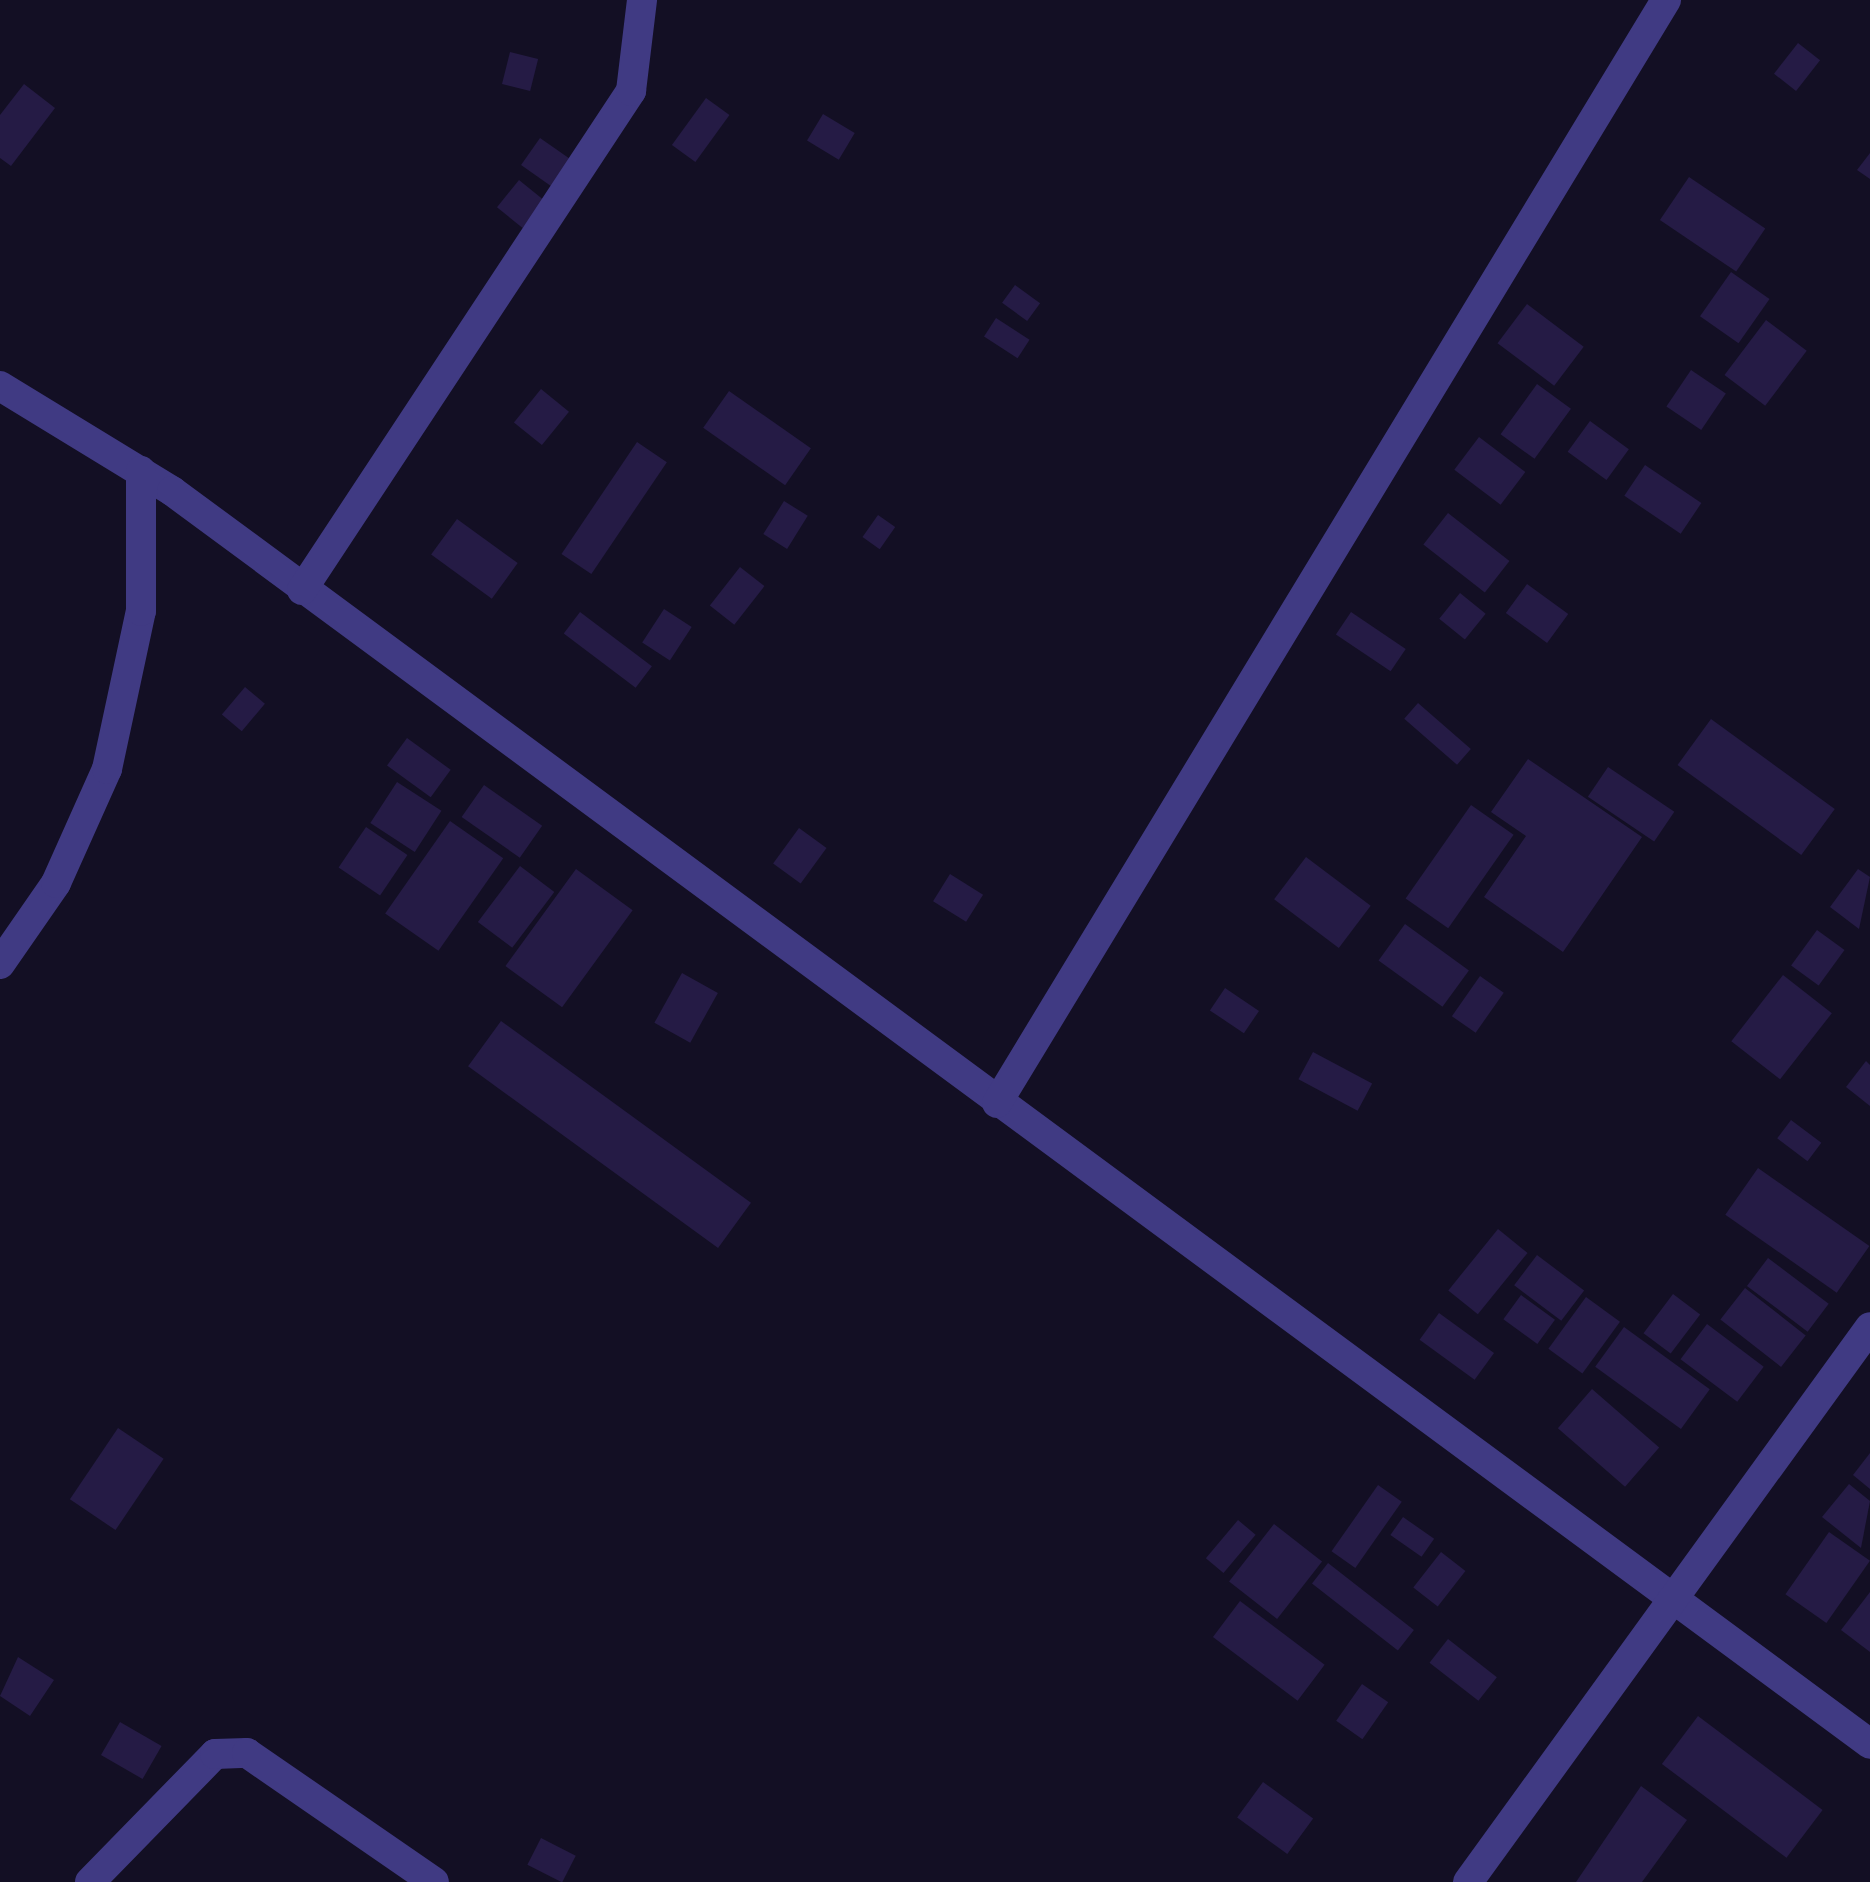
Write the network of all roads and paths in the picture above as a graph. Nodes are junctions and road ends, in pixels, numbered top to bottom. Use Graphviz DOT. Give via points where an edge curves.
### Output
graph roads {
  1 [pos="642,0"];
  2 [pos="1666,0"];
  3 [pos="0,386"];
  4 [pos="140,471"];
  5 [pos="302,590"];
  6 [pos="0,964"];
  7 [pos="997,1102"];
  8 [pos="1870,1328"];
  9 [pos="1677,1605"];
  10 [pos="1870,1744"];
  11 [pos="90,1882"];
  12 [pos="434,1882"];
  13 [pos="1468,1882"];
  1 -- 5 [label="street" via="631,92"];
  2 -- 7 [label="street"];
  3 -- 4 [label="street"];
  4 -- 5 [label="street"];
  4 -- 6 [label="street" via="141,611 107,769 56,883"];
  5 -- 7 [label="street"];
  7 -- 9 [label="street"];
  8 -- 9 [label="street"];
  9 -- 10 [label="street"];
  9 -- 13 [label="street"];
  11 -- 12 [label="street" via="215,1754 247,1753"];
}
